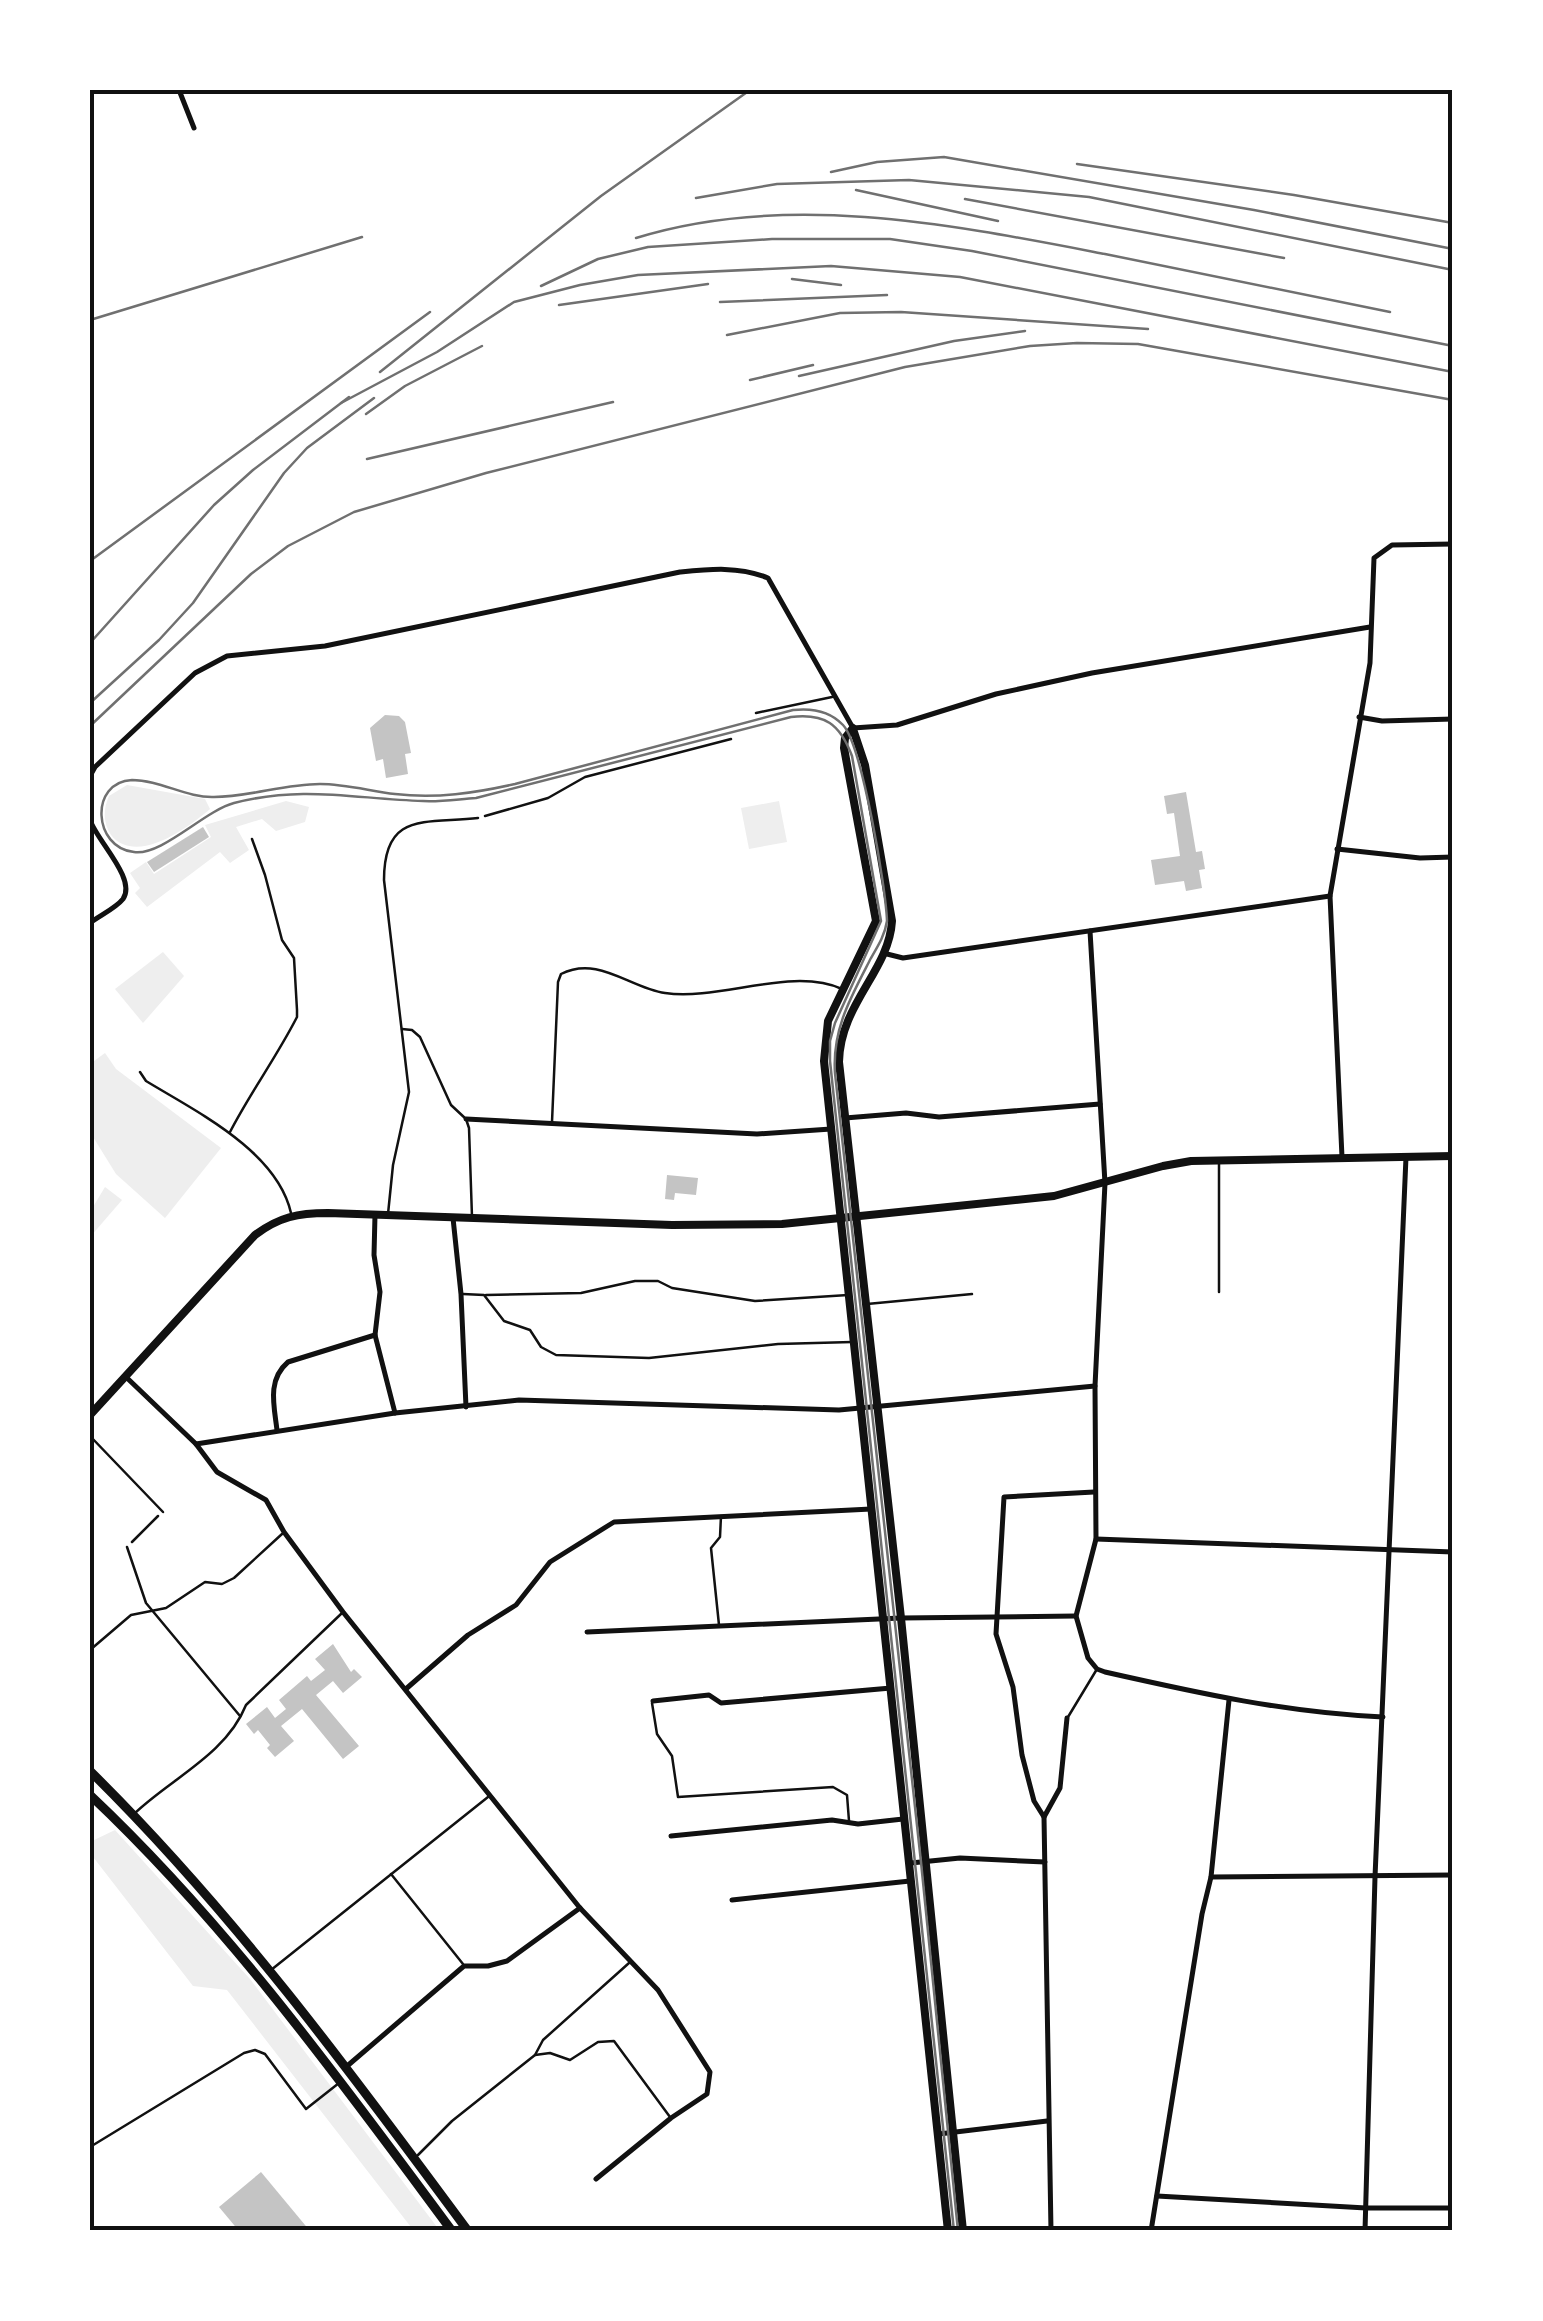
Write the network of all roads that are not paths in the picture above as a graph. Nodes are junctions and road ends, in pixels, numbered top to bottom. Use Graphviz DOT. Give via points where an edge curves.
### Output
graph roads {
  1 [pos="179,90"];
  2 [pos="194,128"];
  3 [pos="1453,544"];
  4 [pos="1370,627"];
  5 [pos="832,697"];
  6 [pos="756,713"];
  7 [pos="1359,717"];
  8 [pos="1453,719"];
  9 [pos="853,728"];
  10 [pos="90,776"];
  11 [pos="478,818"];
  12 [pos="90,820"];
  13 [pos="252,839"];
  14 [pos="1337,849"];
  15 [pos="1453,857"];
  16 [pos="1330,896"];
  17 [pos="90,923"];
  18 [pos="1090,931"];
  19 [pos="882,953"];
  20 [pos="842,990"];
  21 [pos="402,1029"];
  22 [pos="140,1072"];
  23 [pos="1100,1104"];
  24 [pos="844,1118"];
  25 [pos="466,1120"];
  26 [pos="552,1124"];
  27 [pos="830,1129"];
  28 [pos="230,1132"];
  29 [pos="1453,1156"];
  30 [pos="1342,1157"];
  31 [pos="1406,1157"];
  32 [pos="1219,1159"];
  33 [pos="1105,1183"];
  34 [pos="292,1215"];
  35 [pos="375,1215"];
  36 [pos="388,1216"];
  37 [pos="453,1218"];
  38 [pos="856,1218"];
  39 [pos="472,1219"];
  40 [pos="840,1220"];
  41 [pos="1219,1292"];
  42 [pos="461,1294"];
  43 [pos="972,1294"];
  44 [pos="484,1295"];
  45 [pos="848,1295"];
  46 [pos="866,1304"];
  47 [pos="375,1335"];
  48 [pos="853,1342"];
  49 [pos="126,1377"];
  50 [pos="1095,1386"];
  51 [pos="466,1407"];
  52 [pos="878,1408"];
  53 [pos="860,1410"];
  54 [pos="396,1413"];
  55 [pos="90,1415"];
  56 [pos="277,1430"];
  57 [pos="90,1436"];
  58 [pos="196,1444"];
  59 [pos="1094,1492"];
  60 [pos="871,1509"];
  61 [pos="163,1512"];
  62 [pos="720,1516"];
  63 [pos="284,1532"];
  64 [pos="1096,1538"];
  65 [pos="127,1547"];
  66 [pos="1391,1549"];
  67 [pos="1453,1552"];
  68 [pos="154,1611"];
  69 [pos="343,1612"];
  70 [pos="1076,1616"];
  71 [pos="884,1618"];
  72 [pos="901,1618"];
  73 [pos="996,1619"];
  74 [pos="719,1626"];
  75 [pos="586,1632"];
  76 [pos="90,1650"];
  77 [pos="1097,1669"];
  78 [pos="408,1688"];
  79 [pos="891,1688"];
  80 [pos="1229,1700"];
  81 [pos="653,1701"];
  82 [pos="1384,1717"];
  83 [pos="241,1718"];
  84 [pos="1068,1718"];
  85 [pos="90,1772"];
  86 [pos="90,1794"];
  87 [pos="491,1794"];
  88 [pos="134,1814"];
  89 [pos="1044,1817"];
  90 [pos="906,1819"];
  91 [pos="849,1822"];
  92 [pos="671,1836"];
  93 [pos="926,1861"];
  94 [pos="1045,1862"];
  95 [pos="911,1863"];
  96 [pos="391,1874"];
  97 [pos="1453,1875"];
  98 [pos="1211,1877"];
  99 [pos="1376,1877"];
  100 [pos="913,1881"];
  101 [pos="732,1900"];
  102 [pos="580,1908"];
  103 [pos="630,1962"];
  104 [pos="464,1966"];
  105 [pos="270,1971"];
  106 [pos="535,2055"];
  107 [pos="346,2068"];
  108 [pos="340,2082"];
  109 [pos="671,2118"];
  110 [pos="1047,2121"];
  111 [pos="954,2133"];
  112 [pos="938,2134"];
  113 [pos="90,2147"];
  114 [pos="414,2158"];
  115 [pos="404,2166"];
  116 [pos="596,2179"];
  117 [pos="1157,2196"];
  118 [pos="1366,2208"];
  119 [pos="1453,2208"];
  120 [pos="452,2231"];
  121 [pos="468,2231"];
  122 [pos="948,2231"];
  123 [pos="963,2231"];
  124 [pos="1051,2231"];
  125 [pos="1151,2231"];
  126 [pos="1365,2231"];
  1 -- 2 [label="street"];
  3 -- 4 [label="street" via="1382,549 1374,558"];
  4 -- 7 [label="street"];
  4 -- 9 [label="street" via="1146,663 996,694 897,725"];
  5 -- 6 [label="lane"];
  5 -- 9 [label="street"];
  5 -- 10 [label="street" via="768,578 734,569 680,572 325,646 228,656 195,674"];
  7 -- 8 [label="street"];
  7 -- 14 [label="street"];
  9 -- 19 [label="street" via="892,910"];
  9 -- 20 [label="street" via="844,748 876,921"];
  11 -- 21 [label="lane" via="405,826 392,837 384,865"];
  12 -- 17 [label="street" via="126,887 122,899"];
  13 -- 28 [label="lane" via="296,965 297,1018"];
  14 -- 15 [label="street"];
  14 -- 16 [label="street"];
  16 -- 18 [label="street"];
  16 -- 30 [label="street"];
  18 -- 19 [label="street" via="904,958"];
  18 -- 23 [label="street"];
  19 -- 24 [label="street" via="840,1040"];
  20 -- 26 [label="lane" via="806,982 666,994 609,971 561,974"];
  20 -- 27 [label="street" via="824,1040"];
  21 -- 25 [label="lane" via="420,1037 450,1105"];
  21 -- 36 [label="lane" via="408,1092"];
  22 -- 28 [label="lane"];
  23 -- 24 [label="street"];
  23 -- 33 [label="street"];
  24 -- 38 [label="street"];
  25 -- 26 [label="street"];
  25 -- 39 [label="lane"];
  26 -- 27 [label="street" via="757,1134"];
  27 -- 40 [label="street"];
  28 -- 34 [label="lane" via="284,1188"];
  29 -- 31 [label="street"];
  30 -- 31 [label="street"];
  30 -- 32 [label="street"];
  31 -- 66 [label="street"];
  32 -- 33 [label="street"];
  32 -- 41 [label="lane"];
  33 -- 38 [label="street" via="1054,1196"];
  33 -- 50 [label="street"];
  34 -- 35 [label="street"];
  34 -- 49 [label="street" via="255,1236"];
  35 -- 36 [label="street"];
  35 -- 47 [label="street"];
  36 -- 37 [label="street"];
  37 -- 39 [label="street"];
  37 -- 42 [label="street"];
  38 -- 40 [label="street"];
  38 -- 46 [label="street"];
  39 -- 40 [label="street" via="743,1226"];
  40 -- 45 [label="street"];
  42 -- 44 [label="lane"];
  42 -- 51 [label="street"];
  43 -- 46 [label="lane"];
  44 -- 45 [label="lane" via="582,1293 635,1280 755,1301"];
  44 -- 48 [label="lane" via="504,1322 530,1330 556,1355 649,1358"];
  45 -- 48 [label="street"];
  46 -- 52 [label="street"];
  47 -- 54 [label="street"];
  47 -- 56 [label="street" via="281,1368 273,1392"];
  48 -- 53 [label="street"];
  49 -- 55 [label="street"];
  49 -- 58 [label="street"];
  50 -- 52 [label="street"];
  50 -- 59 [label="street"];
  51 -- 53 [label="street" via="519,1400"];
  51 -- 54 [label="street"];
  52 -- 53 [label="street"];
  52 -- 72 [label="street"];
  53 -- 60 [label="street"];
  54 -- 56 [label="street"];
  56 -- 58 [label="street"];
  57 -- 61 [label="lane"];
  58 -- 63 [label="street" via="217,1472 266,1500"];
  59 -- 64 [label="street"];
  59 -- 73 [label="street" via="1004,1497"];
  60 -- 62 [label="street"];
  60 -- 71 [label="street"];
  62 -- 74 [label="lane" via="720,1537 711,1548"];
  62 -- 78 [label="street" via="604,1526 550,1562 516,1605"];
  63 -- 68 [label="lane" via="234,1578 204,1582"];
  63 -- 69 [label="street"];
  64 -- 66 [label="street"];
  64 -- 70 [label="street"];
  65 -- 68 [label="lane"];
  66 -- 67 [label="street"];
  66 -- 82 [label="street"];
  68 -- 76 [label="lane" via="124,1618"];
  68 -- 83 [label="lane"];
  69 -- 78 [label="street"];
  69 -- 83 [label="lane" via="246,1705"];
  70 -- 73 [label="street"];
  70 -- 77 [label="street"];
  71 -- 72 [label="street"];
  71 -- 74 [label="street"];
  71 -- 79 [label="street"];
  72 -- 73 [label="street"];
  72 -- 93 [label="street"];
  73 -- 89 [label="street" via="1022,1755"];
  74 -- 75 [label="street"];
  77 -- 80 [label="street"];
  77 -- 84 [label="lane"];
  78 -- 87 [label="street"];
  79 -- 81 [label="street" via="721,1703 709,1695"];
  79 -- 90 [label="street"];
  80 -- 82 [label="street"];
  80 -- 98 [label="street"];
  81 -- 91 [label="lane" via="678,1797 833,1787 847,1795"];
  82 -- 99 [label="street"];
  83 -- 88 [label="lane" via="204,1758"];
  84 -- 89 [label="street" via="1060,1788"];
  85 -- 88 [label="main road"];
  86 -- 108 [label="main road" via="260,1979"];
  87 -- 96 [label="lane"];
  87 -- 102 [label="street"];
  88 -- 105 [label="main road"];
  89 -- 94 [label="street"];
  90 -- 91 [label="street"];
  90 -- 95 [label="street"];
  91 -- 92 [label="street"];
  93 -- 94 [label="street"];
  93 -- 95 [label="street"];
  93 -- 111 [label="street"];
  94 -- 110 [label="street"];
  95 -- 100 [label="street"];
  96 -- 104 [label="lane"];
  96 -- 105 [label="lane"];
  97 -- 99 [label="street"];
  98 -- 99 [label="street"];
  98 -- 117 [label="street"];
  99 -- 118 [label="street"];
  100 -- 101 [label="street"];
  100 -- 112 [label="street"];
  102 -- 103 [label="street"];
  102 -- 104 [label="street" via="508,1961"];
  103 -- 106 [label="lane" via="543,2040"];
  103 -- 109 [label="street" via="676,2015 710,2072 707,2094"];
  104 -- 107 [label="street"];
  105 -- 107 [label="main road"];
  106 -- 109 [label="lane" via="570,2060 602,2040 614,2041"];
  106 -- 114 [label="lane"];
  107 -- 114 [label="main road"];
  108 -- 113 [label="lane" via="306,2109 255,2050"];
  108 -- 115 [label="main road"];
  109 -- 116 [label="street"];
  110 -- 111 [label="street"];
  110 -- 124 [label="street"];
  111 -- 112 [label="street"];
  111 -- 123 [label="street"];
  112 -- 122 [label="street"];
  114 -- 115 [label="main road"];
  114 -- 121 [label="main road"];
  115 -- 120 [label="main road"];
  117 -- 118 [label="street"];
  117 -- 125 [label="street"];
  118 -- 119 [label="street"];
  118 -- 126 [label="street"];
}
